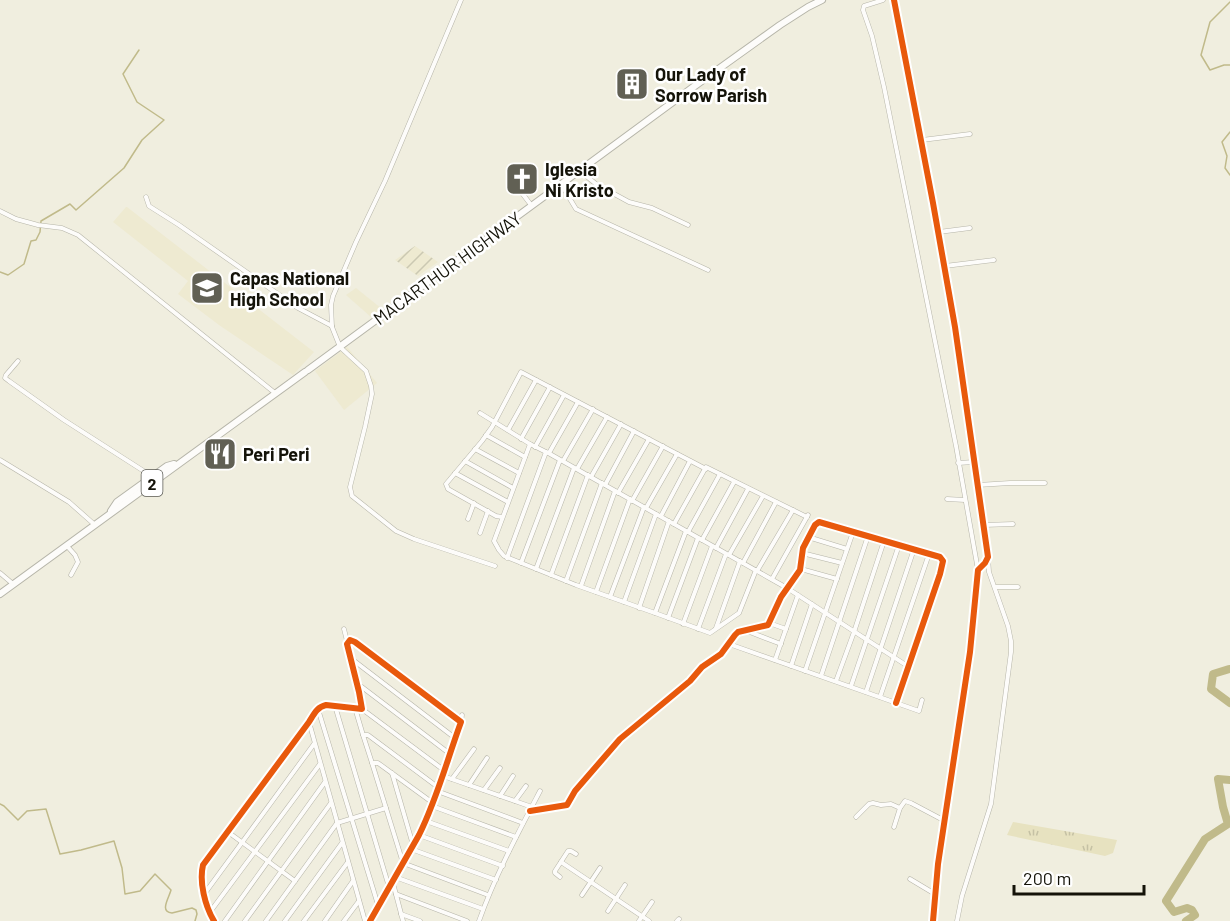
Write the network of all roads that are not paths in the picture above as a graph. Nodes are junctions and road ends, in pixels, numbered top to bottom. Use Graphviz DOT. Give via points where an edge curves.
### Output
graph roads {
  1 [pos="461,0"];
  2 [pos="822,0"];
  3 [pos="883,0"];
  4 [pos="894,0"];
  5 [pos="970,134"];
  6 [pos="921,140"];
  7 [pos="579,171"];
  8 [pos="509,176"];
  9 [pos="561,184"];
  10 [pos="146,197"];
  11 [pos="531,206"];
  12 [pos="0,211"];
  13 [pos="688,225"];
  14 [pos="970,228"];
  15 [pos="939,232"];
  16 [pos="994,260"];
  17 [pos="945,266"];
  18 [pos="708,270"];
  19 [pos="332,327"];
  20 [pos="340,347"];
  21 [pos="18,361"];
  22 [pos="536,380"];
  23 [pos="550,387"];
  24 [pos="275,393"];
  25 [pos="564,395"];
  26 [pos="578,402"];
  27 [pos="593,410"];
  28 [pos="480,413"];
  29 [pos="607,417"];
  30 [pos="495,422"];
  31 [pos="621,424"];
  32 [pos="508,430"];
  33 [pos="634,431"];
  34 [pos="486,435"];
  35 [pos="521,439"];
  36 [pos="649,439"];
  37 [pos="530,444"];
  38 [pos="663,446"];
  39 [pos="535,447"];
  40 [pos="476,449"];
  41 [pos="547,453"];
  42 [pos="677,454"];
  43 [pos="525,457"];
  44 [pos="0,460"];
  45 [pos="183,460"];
  46 [pos="465,461"];
  47 [pos="562,461"];
  48 [pos="690,461"];
  49 [pos="974,462"];
  50 [pos="958,463"];
  51 [pos="576,469"];
  52 [pos="706,469"];
  53 [pos="455,473"];
  54 [pos="519,473"];
  55 [pos="720,474"];
  56 [pos="589,476"];
  57 [pos="153,477"];
  58 [pos="734,482"];
  59 [pos="1045,483"];
  60 [pos="603,484"];
  61 [pos="978,485"];
  62 [pos="513,488"];
  63 [pos="748,489"];
  64 [pos="617,492"];
  65 [pos="763,496"];
  66 [pos="946,499"];
  67 [pos="631,500"];
  68 [pos="965,500"];
  69 [pos="508,502"];
  70 [pos="776,502"];
  71 [pos="474,503"];
  72 [pos="645,508"];
  73 [pos="793,510"];
  74 [pos="488,511"];
  75 [pos="656,514"];
  76 [pos="109,515"];
  77 [pos="660,516"];
  78 [pos="502,517"];
  79 [pos="468,519"];
  80 [pos="672,523"];
  81 [pos="1012,524"];
  82 [pos="95,525"];
  83 [pos="984,525"];
  84 [pos="687,531"];
  85 [pos="853,532"];
  86 [pos="480,533"];
  87 [pos="868,536"];
  88 [pos="808,537"];
  89 [pos="700,539"];
  90 [pos="884,541"];
  91 [pos="899,545"];
  92 [pos="67,546"];
  93 [pos="714,547"];
  94 [pos="847,549"];
  95 [pos="914,549"];
  96 [pos="802,553"];
  97 [pos="728,554"];
  98 [pos="929,554"];
  99 [pos="988,557"];
  100 [pos="507,558"];
  101 [pos="742,562"];
  102 [pos="521,563"];
  103 [pos="842,563"];
  104 [pos="495,567"];
  105 [pos="536,569"];
  106 [pos="801,569"];
  107 [pos="978,570"];
  108 [pos="757,571"];
  109 [pos="0,573"];
  110 [pos="71,575"];
  111 [pos="551,575"];
  112 [pos="772,579"];
  113 [pos="837,579"];
  114 [pos="566,581"];
  115 [pos="14,584"];
  116 [pos="581,586"];
  117 [pos="995,587"];
  118 [pos="1018,587"];
  119 [pos="787,588"];
  120 [pos="596,592"];
  121 [pos="0,594"];
  122 [pos="798,595"];
  123 [pos="610,597"];
  124 [pos="624,602"];
  125 [pos="812,604"];
  126 [pos="639,608"];
  127 [pos="655,613"];
  128 [pos="825,613"];
  129 [pos="668,618"];
  130 [pos="839,622"];
  131 [pos="769,623"];
  132 [pos="683,624"];
  133 [pos="344,629"];
  134 [pos="698,629"];
  135 [pos="786,629"];
  136 [pos="716,630"];
  137 [pos="746,631"];
  138 [pos="854,632"];
  139 [pos="866,640"];
  140 [pos="348,642"];
  141 [pos="729,644"];
  142 [pos="781,644"];
  143 [pos="880,649"];
  144 [pos="894,658"];
  145 [pos="352,659"];
  146 [pos="775,660"];
  147 [pos="791,666"];
  148 [pos="909,667"];
  149 [pos="805,671"];
  150 [pos="821,676"];
  151 [pos="836,681"];
  152 [pos="357,683"];
  153 [pos="850,687"];
  154 [pos="866,692"];
  155 [pos="880,697"];
  156 [pos="922,700"];
  157 [pos="896,703"];
  158 [pos="335,706"];
  159 [pos="355,708"];
  160 [pos="318,709"];
  161 [pos="362,709"];
  162 [pos="462,715"];
  163 [pos="309,722"];
  164 [pos="461,722"];
  165 [pos="363,735"];
  166 [pos="455,738"];
  167 [pos="315,744"];
  168 [pos="474,749"];
  169 [pos="450,754"];
  170 [pos="487,758"];
  171 [pos="320,763"];
  172 [pos="372,763"];
  173 [pos="500,768"];
  174 [pos="445,771"];
  175 [pos="392,773"];
  176 [pos="443,776"];
  177 [pos="513,776"];
  178 [pos="452,779"];
  179 [pos="326,781"];
  180 [pos="469,785"];
  181 [pos="526,786"];
  182 [pos="438,790"];
  183 [pos="483,790"];
  184 [pos="540,790"];
  185 [pos="500,796"];
  186 [pos="515,801"];
  187 [pos="332,803"];
  188 [pos="433,805"];
  189 [pos="386,808"];
  190 [pos="900,808"];
  191 [pos="531,809"];
  192 [pos="368,814"];
  193 [pos="856,817"];
  194 [pos="352,819"];
  195 [pos="426,821"];
  196 [pos="945,821"];
  197 [pos="338,823"];
  198 [pos="523,823"];
  199 [pos="894,827"];
  200 [pos="228,832"];
  201 [pos="419,835"];
  202 [pos="516,837"];
  203 [pos="242,842"];
  204 [pos="343,842"];
  205 [pos="412,847"];
  206 [pos="509,851"];
  207 [pos="255,852"];
  208 [pos="576,854"];
  209 [pos="268,861"];
  210 [pos="348,861"];
  211 [pos="561,862"];
  212 [pos="404,863"];
  213 [pos="503,866"];
  214 [pos="600,868"];
  215 [pos="282,871"];
  216 [pos="395,877"];
  217 [pos="560,877"];
  218 [pos="910,879"];
  219 [pos="354,880"];
  220 [pos="496,880"];
  221 [pos="295,881"];
  222 [pos="591,882"];
  223 [pos="626,885"];
  224 [pos="390,886"];
  225 [pos="205,892"];
  226 [pos="396,894"];
  227 [pos="935,894"];
  228 [pos="488,895"];
  229 [pos="582,895"];
  230 [pos="616,899"];
  231 [pos="359,900"];
  232 [pos="652,902"];
  233 [pos="378,906"];
  234 [pos="483,909"];
  235 [pos="608,911"];
  236 [pos="210,913"];
  237 [pos="401,914"];
  238 [pos="642,916"];
  239 [pos="214,921"];
  240 [pos="225,921"];
  241 [pos="245,921"];
  242 [pos="266,921"];
  243 [pos="285,921"];
  244 [pos="304,921"];
  245 [pos="325,921"];
  246 [pos="344,921"];
  247 [pos="364,921"];
  248 [pos="370,921"];
  249 [pos="403,921"];
  250 [pos="420,921"];
  251 [pos="467,921"];
  252 [pos="479,921"];
  253 [pos="639,921"];
  254 [pos="649,921"];
  255 [pos="933,921"];
  256 [pos="957,921"];
  1 -- 19 [label="street" via="333,296"];
  2 -- 7 [label="highway, MACARTHUR HIGHWAY / 2" via="780,25"];
  3 -- 50 [label="street" via="864,6 863,10 884,87"];
  4 -- 6 [label="street"];
  5 -- 6 [label="street"];
  6 -- 15 [label="street"];
  7 -- 9 [label="highway, MACARTHUR HIGHWAY / 2"];
  7 -- 13 [label="street" via="629,202"];
  8 -- 11 [label="street"];
  9 -- 11 [label="highway, MACARTHUR HIGHWAY / 2"];
  9 -- 18 [label="street" via="576,209"];
  10 -- 19 [label="street" via="149,206"];
  11 -- 20 [label="highway, MACARTHUR HIGHWAY / 2"];
  12 -- 24 [label="street" via="78,236"];
  14 -- 15 [label="street"];
  15 -- 17 [label="street"];
  16 -- 17 [label="street"];
  17 -- 49 [label="street"];
  19 -- 20 [label="street"];
  20 -- 24 [label="highway, MACARTHUR HIGHWAY / 2"];
  20 -- 104 [label="street" via="366,371 372,394 350,488 352,496 396,531"];
  21 -- 57 [label="street" via="5,378"];
  22 -- 23 [label="street"];
  22 -- 30 [label="street" via="521,372"];
  22 -- 32 [label="street"];
  23 -- 25 [label="street"];
  23 -- 35 [label="street"];
  24 -- 45 [label="highway, MACARTHUR HIGHWAY / 2"];
  25 -- 26 [label="street"];
  25 -- 39 [label="street"];
  26 -- 27 [label="street"];
  26 -- 41 [label="street"];
  27 -- 29 [label="street"];
  27 -- 47 [label="street"];
  28 -- 30 [label="street"];
  29 -- 31 [label="street"];
  29 -- 51 [label="street"];
  30 -- 32 [label="street"];
  30 -- 34 [label="street"];
  31 -- 33 [label="street"];
  31 -- 56 [label="street"];
  32 -- 35 [label="street"];
  33 -- 36 [label="street"];
  33 -- 60 [label="street"];
  34 -- 40 [label="street"];
  34 -- 43 [label="street"];
  35 -- 37 [label="street"];
  36 -- 38 [label="street"];
  36 -- 64 [label="street"];
  37 -- 39 [label="street"];
  37 -- 43 [label="street"];
  38 -- 42 [label="street"];
  38 -- 67 [label="street"];
  39 -- 41 [label="street"];
  40 -- 46 [label="street"];
  40 -- 54 [label="street"];
  41 -- 47 [label="street"];
  41 -- 100 [label="street"];
  42 -- 48 [label="street"];
  42 -- 72 [label="street"];
  43 -- 54 [label="street"];
  44 -- 82 [label="street" via="69,502"];
  45 -- 57 [label="highway"];
  45 -- 76 [label="highway, MACARTHUR HIGHWAY / 2"];
  46 -- 53 [label="street"];
  46 -- 62 [label="street"];
  47 -- 51 [label="street"];
  47 -- 102 [label="street"];
  48 -- 52 [label="street"];
  48 -- 77 [label="street"];
  49 -- 50 [label="street"];
  49 -- 61 [label="street"];
  50 -- 68 [label="street"];
  51 -- 56 [label="street"];
  51 -- 105 [label="street"];
  52 -- 55 [label="street"];
  52 -- 80 [label="street"];
  53 -- 69 [label="street"];
  53 -- 71 [label="street" via="446,486"];
  54 -- 62 [label="street"];
  55 -- 58 [label="street"];
  55 -- 84 [label="street"];
  56 -- 60 [label="street"];
  56 -- 111 [label="street"];
  57 -- 76 [label="highway" via="117,502"];
  58 -- 63 [label="street"];
  58 -- 89 [label="street"];
  59 -- 61 [label="street"];
  60 -- 64 [label="street"];
  60 -- 114 [label="street"];
  61 -- 83 [label="street"];
  62 -- 69 [label="street"];
  63 -- 65 [label="street"];
  63 -- 93 [label="street"];
  64 -- 67 [label="street"];
  64 -- 116 [label="street"];
  65 -- 70 [label="street"];
  65 -- 97 [label="street"];
  66 -- 68 [label="street"];
  67 -- 72 [label="street"];
  67 -- 120 [label="street"];
  68 -- 107 [label="street"];
  69 -- 78 [label="street"];
  70 -- 73 [label="street"];
  70 -- 101 [label="street"];
  71 -- 74 [label="street"];
  71 -- 79 [label="street"];
  72 -- 75 [label="street"];
  72 -- 123 [label="street"];
  73 -- 108 [label="street"];
  73 -- 112 [label="street" via="807,516"];
  74 -- 78 [label="street"];
  74 -- 86 [label="street"];
  75 -- 77 [label="street"];
  75 -- 124 [label="street"];
  76 -- 82 [label="highway, MACARTHUR HIGHWAY / 2"];
  77 -- 80 [label="street"];
  78 -- 100 [label="street" via="494,541"];
  80 -- 84 [label="street"];
  80 -- 126 [label="street"];
  81 -- 83 [label="street"];
  82 -- 92 [label="highway, MACARTHUR HIGHWAY / 2"];
  83 -- 99 [label="street"];
  84 -- 89 [label="street"];
  84 -- 127 [label="street"];
  85 -- 87 [label="street"];
  85 -- 88 [label="street" via="819,522"];
  85 -- 94 [label="street"];
  87 -- 90 [label="street"];
  87 -- 130 [label="street"];
  88 -- 94 [label="street"];
  88 -- 96 [label="street"];
  89 -- 93 [label="street"];
  89 -- 129 [label="street"];
  90 -- 91 [label="street"];
  90 -- 138 [label="street"];
  91 -- 95 [label="street"];
  91 -- 139 [label="street"];
  92 -- 110 [label="street" via="78,562"];
  92 -- 115 [label="highway, MACARTHUR HIGHWAY / 2"];
  93 -- 97 [label="street"];
  93 -- 132 [label="street"];
  94 -- 103 [label="street"];
  95 -- 98 [label="street"];
  95 -- 143 [label="street"];
  96 -- 103 [label="street"];
  96 -- 106 [label="street"];
  97 -- 101 [label="street"];
  97 -- 134 [label="street"];
  98 -- 144 [label="street"];
  98 -- 148 [label="street" via="943,561"];
  99 -- 107 [label="street"];
  99 -- 117 [label="street"];
  100 -- 102 [label="street"];
  101 -- 108 [label="street"];
  101 -- 136 [label="street"];
  102 -- 105 [label="street"];
  103 -- 113 [label="street"];
  105 -- 111 [label="street"];
  106 -- 113 [label="street"];
  106 -- 119 [label="street"];
  107 -- 196 [label="street" via="969,662"];
  108 -- 112 [label="street"];
  108 -- 136 [label="street" via="740,613"];
  109 -- 115 [label="street"];
  111 -- 114 [label="street"];
  112 -- 119 [label="street"];
  113 -- 128 [label="street"];
  114 -- 116 [label="street"];
  115 -- 121 [label="highway, MACARTHUR HIGHWAY / 2"];
  116 -- 120 [label="street"];
  117 -- 118 [label="street"];
  117 -- 256 [label="street" via="1008,626 1011,652 991,804"];
  119 -- 122 [label="street"];
  119 -- 131 [label="street"];
  120 -- 123 [label="street"];
  122 -- 125 [label="street"];
  122 -- 135 [label="street"];
  123 -- 124 [label="street"];
  124 -- 126 [label="street"];
  125 -- 128 [label="street"];
  125 -- 147 [label="street"];
  126 -- 127 [label="street"];
  127 -- 129 [label="street"];
  128 -- 130 [label="street"];
  128 -- 149 [label="street"];
  129 -- 132 [label="street"];
  130 -- 138 [label="street"];
  130 -- 150 [label="street"];
  131 -- 135 [label="street"];
  131 -- 137 [label="street"];
  132 -- 134 [label="street"];
  133 -- 140 [label="street"];
  134 -- 136 [label="street" via="710,633"];
  135 -- 142 [label="street"];
  137 -- 141 [label="street" via="738,633"];
  137 -- 142 [label="street"];
  138 -- 139 [label="street"];
  138 -- 151 [label="street"];
  139 -- 143 [label="street"];
  139 -- 153 [label="street"];
  140 -- 145 [label="street"];
  140 -- 164 [label="street" via="355,642"];
  141 -- 146 [label="street"];
  141 -- 191 [label="street" via="620,739 567,805"];
  142 -- 146 [label="street"];
  143 -- 144 [label="street"];
  143 -- 154 [label="street"];
  144 -- 148 [label="street"];
  144 -- 155 [label="street"];
  145 -- 152 [label="street"];
  145 -- 166 [label="street"];
  146 -- 147 [label="street"];
  147 -- 149 [label="street"];
  148 -- 157 [label="street"];
  149 -- 150 [label="street"];
  150 -- 151 [label="street"];
  151 -- 153 [label="street"];
  152 -- 161 [label="street"];
  152 -- 169 [label="street"];
  153 -- 154 [label="street"];
  154 -- 155 [label="street"];
  155 -- 157 [label="street"];
  156 -- 157 [label="street" via="919,711"];
  158 -- 159 [label="street"];
  158 -- 160 [label="street"];
  158 -- 192 [label="street"];
  159 -- 161 [label="street"];
  159 -- 165 [label="street"];
  160 -- 163 [label="street"];
  160 -- 194 [label="street"];
  161 -- 174 [label="street"];
  162 -- 164 [label="street"];
  163 -- 167 [label="street"];
  163 -- 200 [label="street"];
  164 -- 166 [label="street"];
  165 -- 172 [label="street"];
  165 -- 182 [label="street"];
  166 -- 169 [label="street"];
  167 -- 171 [label="street"];
  167 -- 203 [label="street"];
  168 -- 178 [label="street"];
  169 -- 174 [label="street"];
  170 -- 180 [label="street"];
  171 -- 179 [label="street"];
  171 -- 207 [label="street"];
  172 -- 175 [label="street"];
  172 -- 189 [label="street"];
  173 -- 183 [label="street"];
  174 -- 176 [label="street"];
  175 -- 188 [label="street"];
  175 -- 205 [label="street"];
  176 -- 178 [label="street"];
  176 -- 182 [label="street"];
  177 -- 185 [label="street"];
  178 -- 180 [label="street"];
  179 -- 187 [label="street"];
  179 -- 209 [label="street"];
  180 -- 183 [label="street"];
  181 -- 186 [label="street"];
  182 -- 188 [label="street"];
  182 -- 198 [label="street"];
  183 -- 185 [label="street"];
  184 -- 191 [label="street"];
  185 -- 186 [label="street"];
  186 -- 191 [label="street"];
  187 -- 197 [label="street"];
  187 -- 215 [label="street"];
  188 -- 195 [label="street"];
  188 -- 202 [label="street"];
  189 -- 192 [label="street"];
  189 -- 212 [label="street"];
  190 -- 193 [label="street" via="873,803"];
  190 -- 196 [label="street" via="904,802 911,803"];
  190 -- 199 [label="street"];
  191 -- 198 [label="street"];
  192 -- 194 [label="street"];
  192 -- 224 [label="street"];
  194 -- 197 [label="street"];
  194 -- 233 [label="street"];
  195 -- 201 [label="street"];
  195 -- 206 [label="street"];
  196 -- 227 [label="street"];
  197 -- 204 [label="street"];
  197 -- 221 [label="street"];
  198 -- 202 [label="street"];
  200 -- 203 [label="street"];
  200 -- 225 [label="street" via="203,865"];
  201 -- 205 [label="street"];
  201 -- 213 [label="street"];
  202 -- 206 [label="street"];
  203 -- 207 [label="street"];
  203 -- 225 [label="street"];
  204 -- 210 [label="street"];
  204 -- 243 [label="street"];
  205 -- 212 [label="street"];
  205 -- 220 [label="street"];
  206 -- 213 [label="street"];
  207 -- 209 [label="street"];
  207 -- 236 [label="street"];
  208 -- 211 [label="street" via="570,850"];
  209 -- 215 [label="street"];
  209 -- 240 [label="street"];
  210 -- 219 [label="street"];
  210 -- 244 [label="street"];
  211 -- 217 [label="street" via="554,872"];
  211 -- 222 [label="street"];
  212 -- 216 [label="street"];
  212 -- 228 [label="street"];
  213 -- 220 [label="street"];
  214 -- 222 [label="street"];
  215 -- 221 [label="street"];
  215 -- 241 [label="street"];
  216 -- 224 [label="street"];
  216 -- 234 [label="street"];
  218 -- 227 [label="street"];
  219 -- 231 [label="street"];
  219 -- 245 [label="street"];
  220 -- 228 [label="street"];
  221 -- 242 [label="street"];
  222 -- 229 [label="street"];
  222 -- 230 [label="street"];
  223 -- 230 [label="street"];
  224 -- 226 [label="street"];
  224 -- 233 [label="street"];
  225 -- 236 [label="street"];
  226 -- 237 [label="street"];
  226 -- 251 [label="street"];
  227 -- 255 [label="street"];
  228 -- 234 [label="street"];
  230 -- 235 [label="street"];
  230 -- 238 [label="street"];
  231 -- 246 [label="street"];
  231 -- 247 [label="street"];
  232 -- 238 [label="street"];
  233 -- 248 [label="street"];
  234 -- 252 [label="street"];
  236 -- 239 [label="street"];
  237 -- 249 [label="street"];
  237 -- 250 [label="street"];
  238 -- 253 [label="street"];
  238 -- 254 [label="street"];
}
